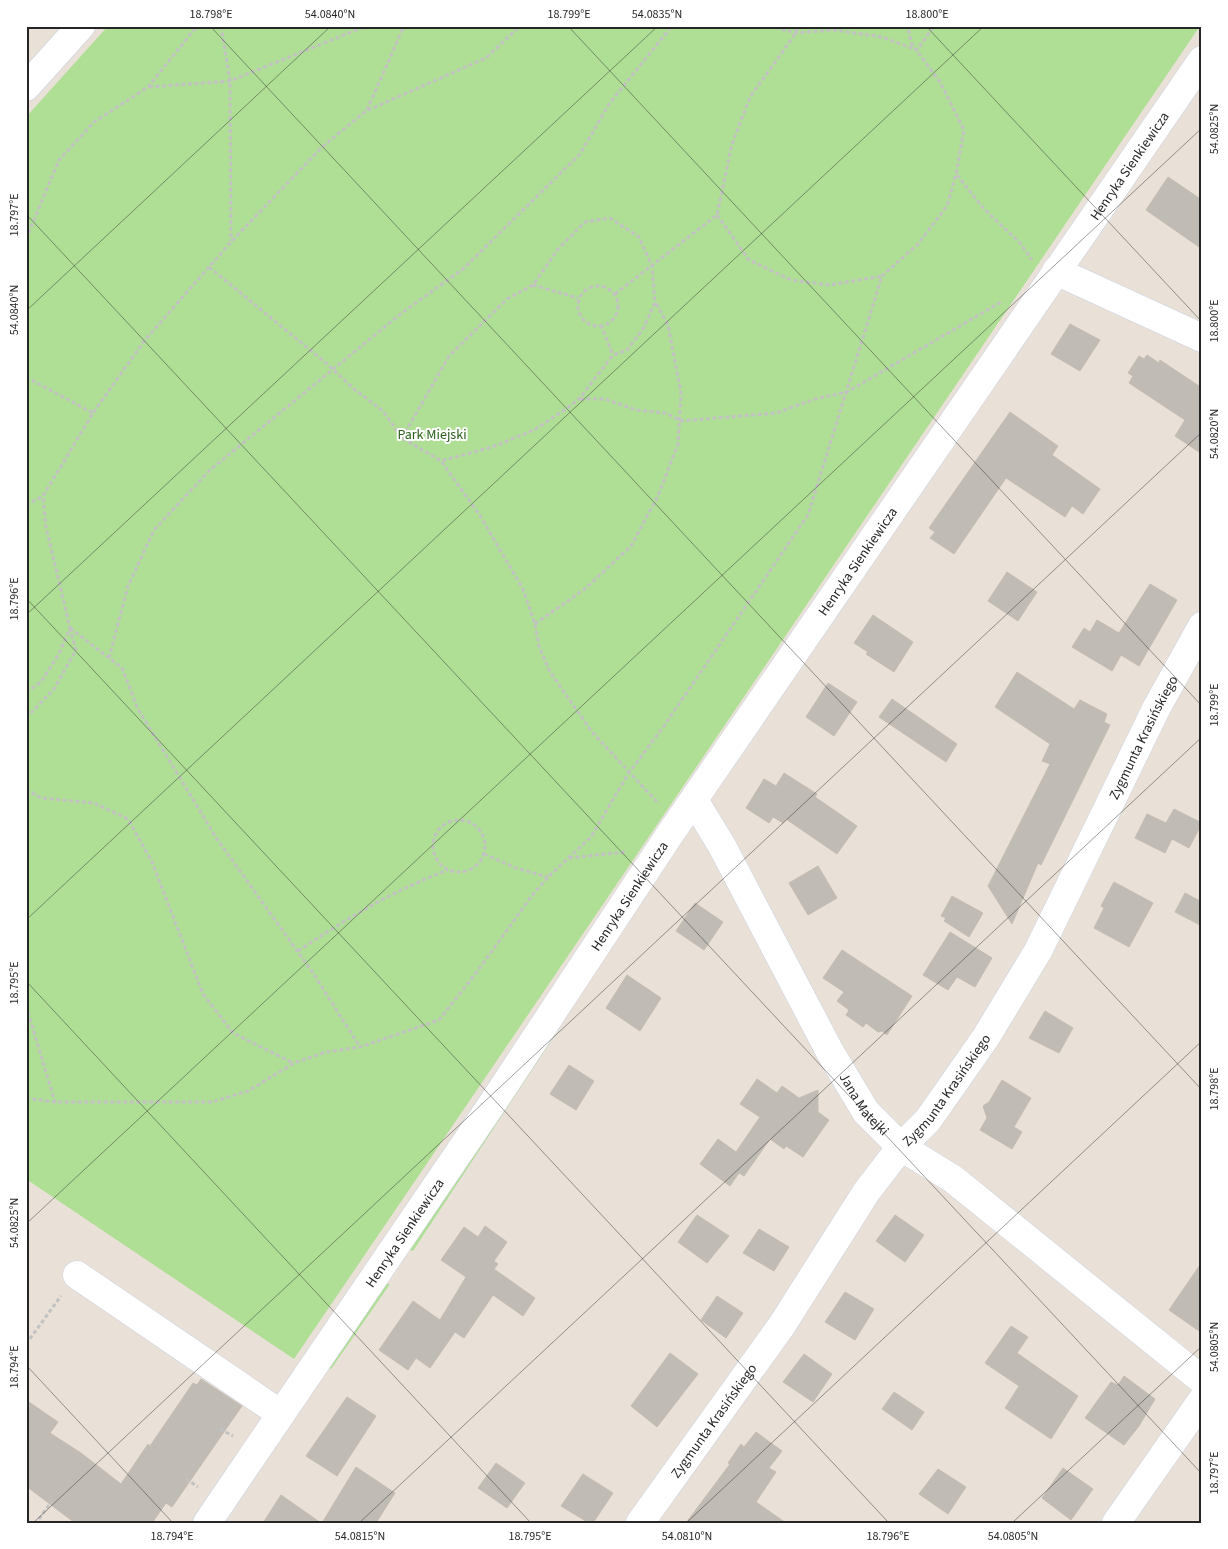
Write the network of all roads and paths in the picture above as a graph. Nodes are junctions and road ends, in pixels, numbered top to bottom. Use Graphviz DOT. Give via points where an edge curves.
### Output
graph roads {
  1 [pos="81,26"];
  2 [pos="197,26"];
  3 [pos="222,26"];
  4 [pos="366,26"];
  5 [pos="404,26"];
  6 [pos="520,26"];
  7 [pos="672,26"];
  8 [pos="769,26"];
  9 [pos="798,26"];
  10 [pos="908,26"];
  11 [pos="934,26"];
  12 [pos="796,33"];
  13 [pos="917,50"];
  14 [pos="1202,60"];
  15 [pos="230,81"];
  16 [pos="26,86"];
  17 [pos="148,87"];
  18 [pos="366,110"];
  19 [pos="956,174"];
  20 [pos="717,215"];
  21 [pos="26,239"];
  22 [pos="231,242"];
  23 [pos="652,266"];
  24 [pos="209,267"];
  25 [pos="1047,269"];
  26 [pos="882,276"];
  27 [pos="532,285"];
  28 [pos="615,294"];
  29 [pos="578,298"];
  30 [pos="1005,300"];
  31 [pos="655,303"];
  32 [pos="602,326"];
  33 [pos="1202,338"];
  34 [pos="613,355"];
  35 [pos="332,369"];
  36 [pos="26,377"];
  37 [pos="846,392"];
  38 [pos="579,399"];
  39 [pos="93,413"];
  40 [pos="681,421"];
  41 [pos="402,438"];
  42 [pos="441,460"];
  43 [pos="43,496"];
  44 [pos="26,505"];
  45 [pos="535,624"];
  46 [pos="1202,626"];
  47 [pos="70,628"];
  48 [pos="109,658"];
  49 [pos="26,692"];
  50 [pos="26,718"];
  51 [pos="628,774"];
  52 [pos="26,789"];
  53 [pos="694,800"];
  54 [pos="660,806"];
  55 [pos="630,852"];
  56 [pos="484,854"];
  57 [pos="568,858"];
  58 [pos="448,870"];
  59 [pos="548,877"];
  60 [pos="298,951"];
  61 [pos="26,1006"];
  62 [pos="360,1047"];
  63 [pos="294,1063"];
  64 [pos="26,1098"];
  65 [pos="56,1102"];
  66 [pos="901,1147"];
  67 [pos="76,1275"];
  68 [pos="26,1344"];
  69 [pos="1202,1380"];
  70 [pos="1202,1400"];
  71 [pos="281,1414"];
  72 [pos="52,1502"];
  73 [pos="39,1519"];
  74 [pos="207,1523"];
  75 [pos="640,1523"];
  76 [pos="1116,1523"];
  1 -- 16 [label="street"];
  2 -- 17 [label="path"];
  3 -- 15 [label="path"];
  4 -- 15 [label="path"];
  5 -- 18 [label="path"];
  6 -- 18 [label="path" via="486,58"];
  7 -- 35 [label="path" via="609,104 580,154 463,269"];
  8 -- 12 [label="path"];
  9 -- 12 [label="path"];
  10 -- 13 [label="path" via="911,43"];
  11 -- 13 [label="path"];
  12 -- 13 [label="path" via="834,30 882,37"];
  12 -- 20 [label="path" via="750,97 732,144"];
  13 -- 19 [label="path" via="940,82 964,130"];
  14 -- 25 [label="street, Henryka Sienkiewicza"];
  15 -- 17 [label="path"];
  15 -- 22 [label="path"];
  17 -- 21 [label="path" via="94,122 59,160"];
  18 -- 22 [label="path" via="322,147"];
  19 -- 25 [label="path" via="984,209"];
  19 -- 26 [label="path" via="947,206 918,244"];
  20 -- 23 [label="path"];
  20 -- 26 [label="path" via="749,260 791,280 829,285"];
  22 -- 24 [label="path"];
  23 -- 27 [label="path" via="639,238 610,218 585,222 558,249"];
  23 -- 28 [label="path"];
  23 -- 31 [label="path"];
  24 -- 35 [label="path"];
  24 -- 39 [label="path" via="145,340"];
  25 -- 33 [label="street"];
  25 -- 53 [label="street, Henryka Sienkiewicza"];
  26 -- 37 [label="path"];
  27 -- 29 [label="path"];
  27 -- 41 [label="path" via="507,299 449,356"];
  28 -- 29 [label="path" via="600,285 584,290"];
  28 -- 32 [label="path" via="618,311"];
  29 -- 32 [label="path" via="580,317 588,324"];
  30 -- 37 [label="path"];
  31 -- 34 [label="path" via="643,329 627,350"];
  31 -- 40 [label="path" via="668,325 680,393"];
  32 -- 34 [label="path"];
  34 -- 38 [label="path"];
  35 -- 41 [label="path" via="383,411"];
  35 -- 48 [label="path" via="210,470 154,530 128,586"];
  36 -- 39 [label="path"];
  37 -- 40 [label="path" via="776,413"];
  37 -- 51 [label="path" via="808,514"];
  38 -- 40 [label="path" via="605,398 636,410 666,413"];
  38 -- 42 [label="path" via="534,430 492,447"];
  39 -- 43 [label="path"];
  40 -- 45 [label="path" via="678,444 658,496 631,546 586,588"];
  41 -- 42 [label="path"];
  42 -- 45 [label="path" via="479,514 523,589"];
  43 -- 44 [label="path"];
  43 -- 47 [label="path" via="46,526"];
  45 -- 51 [label="path" via="539,646 550,672 592,732"];
  46 -- 66 [label="street, Zygmunta Krasińskiego" via="1157,707 1038,951 976,1052 928,1120"];
  47 -- 48 [label="path"];
  47 -- 49 [label="path" via="59,654 41,682"];
  47 -- 50 [label="path" via="76,650 54,689"];
  48 -- 60 [label="path" via="122,668 138,709 218,839"];
  51 -- 54 [label="path"];
  51 -- 57 [label="path" via="591,837"];
  52 -- 63 [label="path" via="41,798 94,803 128,819 152,862 203,994 233,1033"];
  53 -- 66 [label="street, Jana Matejki" via="722,846 830,1052 866,1112"];
  53 -- 71 [label="street, Henryka Sienkiewicza"];
  55 -- 57 [label="path"];
  56 -- 58 [label="path" via="480,862 465,871"];
  56 -- 58 [label="path" via="480,830 466,821 450,822 437,832 433,849 436,858"];
  56 -- 59 [label="path"];
  57 -- 59 [label="path"];
  58 -- 60 [label="path" via="413,883 343,921"];
  59 -- 62 [label="path" via="439,1020"];
  60 -- 62 [label="path"];
  61 -- 65 [label="path"];
  62 -- 63 [label="path" via="326,1052"];
  63 -- 65 [label="path" via="248,1091 212,1102"];
  64 -- 65 [label="path"];
  66 -- 69 [label="street, Jana Matejki" via="953,1179"];
  66 -- 75 [label="street, Zygmunta Krasińskiego" via="866,1192 782,1325"];
  67 -- 68 [label="path"];
  67 -- 71 [label="street"];
  70 -- 76 [label="street"];
  71 -- 74 [label="street, Henryka Sienkiewicza"];
  72 -- 73 [label="path"];
}
